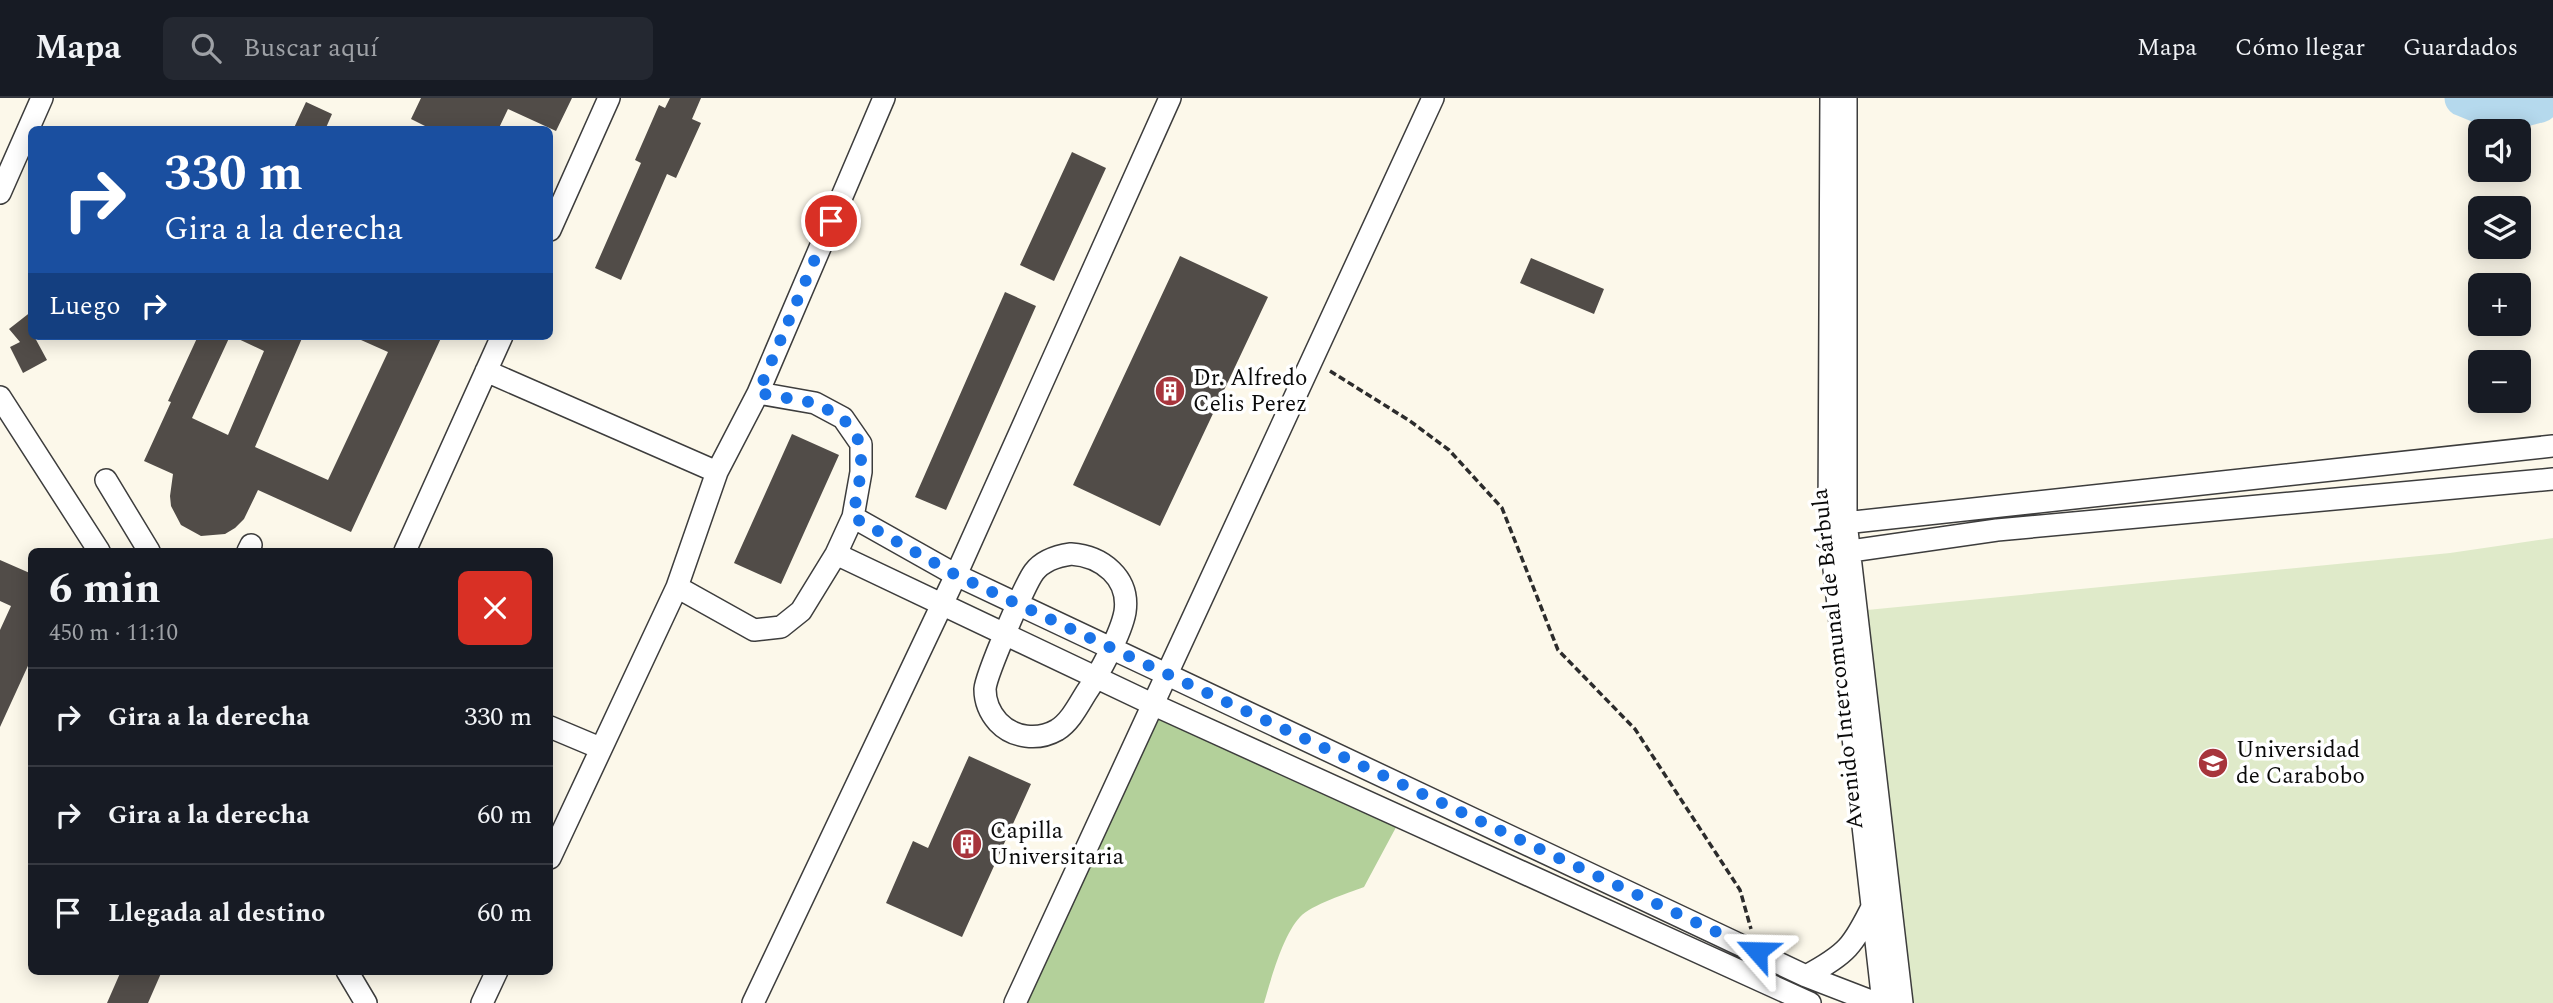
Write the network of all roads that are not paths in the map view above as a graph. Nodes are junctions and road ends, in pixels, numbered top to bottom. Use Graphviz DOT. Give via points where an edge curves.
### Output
graph roads {
  1 [pos="42,98"];
  2 [pos="609,98"];
  3 [pos="884,98"];
  4 [pos="1170,98"];
  5 [pos="1433,98"];
  6 [pos="1831,98"];
  7 [pos="1846,98"];
  8 [pos="30,126"];
  9 [pos="28,130"];
  10 [pos="0,193"];
  11 [pos="553,223"];
  12 [pos="500,340"];
  13 [pos="486,371"];
  14 [pos="758,393"];
  15 [pos="0,397"];
  16 [pos="2553,446"];
  17 [pos="717,472"];
  18 [pos="2553,479"];
  19 [pos="106,480"];
  20 [pos="853,517"];
  21 [pos="1838,523"];
  22 [pos="97,548"];
  23 [pos="147,548"];
  24 [pos="406,548"];
  25 [pos="1841,553"];
  26 [pos="835,554"];
  27 [pos="956,575"];
  28 [pos="677,587"];
  29 [pos="941,603"];
  30 [pos="1018,604"];
  31 [pos="1006,634"];
  32 [pos="1110,648"];
  33 [pos="1166,675"];
  34 [pos="1097,677"];
  35 [pos="1152,704"];
  36 [pos="553,728"];
  37 [pos="600,748"];
  38 [pos="553,851"];
  39 [pos="1874,905"];
  40 [pos="349,975"];
  41 [pos="495,975"];
  42 [pos="1806,976"];
  43 [pos="1792,998"];
  44 [pos="366,1003"];
  45 [pos="482,1003"];
  46 [pos="753,1003"];
  47 [pos="1015,1003"];
  48 [pos="1810,1003"];
  49 [pos="1876,1003"];
  50 [pos="1883,1003"];
  51 [pos="1902,1003"];
  1 -- 8 [label="street"];
  2 -- 11 [label="street"];
  3 -- 14 [label="street"];
  4 -- 27 [label="street"];
  5 -- 33 [label="street"];
  6 -- 21 [label="street, Avenido Intercomunal de Bárbula"];
  7 -- 21 [label="street, Avenido Intercomunal de Bárbula"];
  9 -- 10 [label="street"];
  12 -- 13 [label="street"];
  13 -- 17 [label="street"];
  13 -- 24 [label="street"];
  14 -- 17 [label="street"];
  14 -- 20 [label="street" via="815,403 843,418 861,444"];
  15 -- 22 [label="street"];
  16 -- 21 [label="street"];
  17 -- 28 [label="street"];
  18 -- 25 [label="street" via="1997,530"];
  19 -- 23 [label="street"];
  20 -- 26 [label="street"];
  20 -- 27 [label="street"];
  21 -- 25 [label="street, Avenido Intercomunal de Bárbula"];
  25 -- 39 [label="street, Avenido Intercomunal de Bárbula"];
  25 -- 51 [label="street, Avenido Intercomunal de Bárbula"];
  26 -- 28 [label="street" via="801,611 781,627 754,630"];
  26 -- 29 [label="street"];
  27 -- 29 [label="street"];
  27 -- 30 [label="street"];
  28 -- 37 [label="street"];
  29 -- 31 [label="street"];
  29 -- 46 [label="street"];
  30 -- 31 [label="street"];
  30 -- 32 [label="street"];
  30 -- 32 [label="street" via="1033,573 1050,559 1071,554 1092,557 1111,570 1123,590 1125,614"];
  31 -- 34 [label="street"];
  31 -- 34 [label="street" via="987,676 986,698 994,718 1011,732 1035,737 1058,729"];
  32 -- 33 [label="street"];
  32 -- 34 [label="street"];
  33 -- 35 [label="street"];
  33 -- 42 [label="street"];
  34 -- 35 [label="street"];
  35 -- 43 [label="street"];
  35 -- 47 [label="street"];
  36 -- 37 [label="street"];
  37 -- 38 [label="street"];
  39 -- 42 [label="street" via="1838,959"];
  39 -- 50 [label="street, Avenido Intercomunal de Bárbula"];
  40 -- 44 [label="street"];
  41 -- 45 [label="street"];
  42 -- 49 [label="street"];
  43 -- 48 [label="street"];
}
